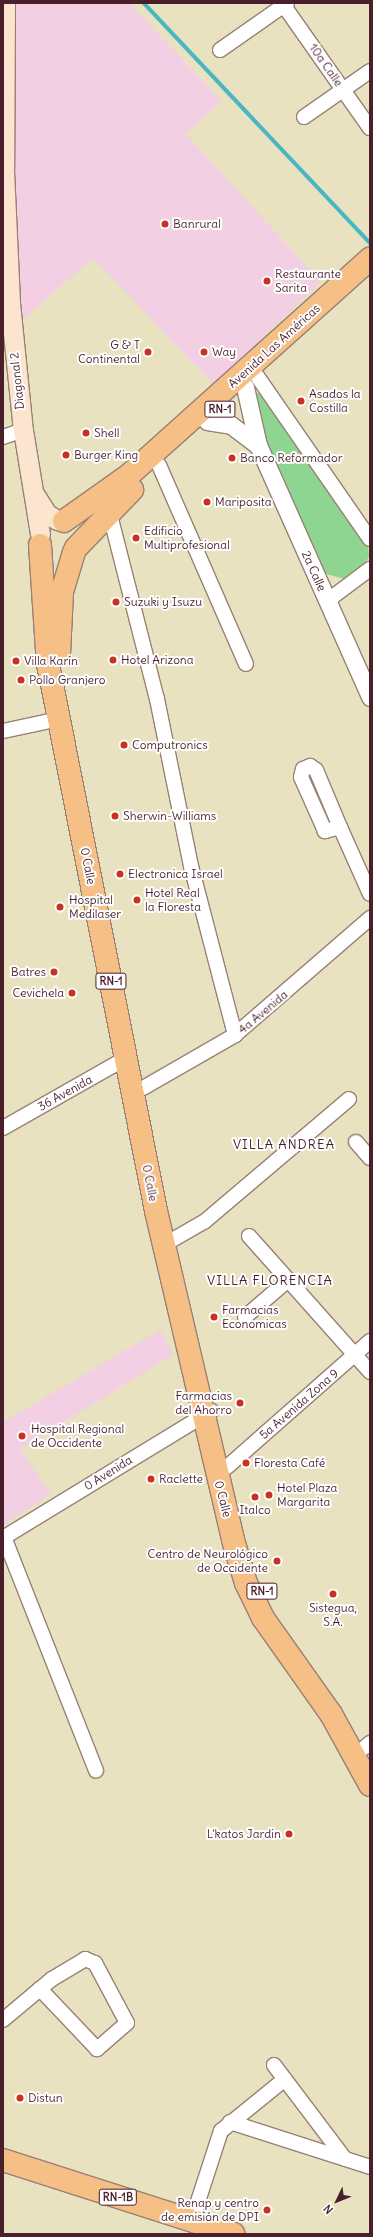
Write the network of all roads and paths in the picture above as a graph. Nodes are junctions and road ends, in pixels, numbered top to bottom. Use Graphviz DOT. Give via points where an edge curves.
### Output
graph roads {
  1 [pos="284,4"];
  2 [pos="4,7"];
  3 [pos="220,50"];
  4 [pos="370,71"];
  5 [pos="344,90"];
  6 [pos="304,116"];
  7 [pos="370,128"];
  8 [pos="369,265"];
  9 [pos="251,382"];
  10 [pos="207,421"];
  11 [pos="23,430"];
  12 [pos="3,437"];
  13 [pos="258,445"];
  14 [pos="159,465"];
  15 [pos="28,470"];
  16 [pos="109,511"];
  17 [pos="61,520"];
  18 [pos="370,539"];
  19 [pos="40,540"];
  20 [pos="75,550"];
  21 [pos="370,569"];
  22 [pos="327,601"];
  23 [pos="246,664"];
  24 [pos="369,694"];
  25 [pos="59,719"];
  26 [pos="3,731"];
  27 [pos="340,827"];
  28 [pos="370,894"];
  29 [pos="370,918"];
  30 [pos="235,1035"];
  31 [pos="126,1058"];
  32 [pos="143,1088"];
  33 [pos="349,1099"];
  34 [pos="3,1128"];
  35 [pos="356,1142"];
  36 [pos="370,1158"];
  37 [pos="249,1236"];
  38 [pos="174,1239"];
  39 [pos="288,1280"];
  40 [pos="246,1317"];
  41 [pos="370,1341"];
  42 [pos="354,1355"];
  43 [pos="370,1372"];
  44 [pos="209,1411"];
  45 [pos="227,1467"];
  46 [pos="4,1538"];
  47 [pos="368,1750"];
  48 [pos="96,1770"];
  49 [pos="370,1785"];
  50 [pos="40,1989"];
  51 [pos="3,2020"];
  52 [pos="274,2065"];
  53 [pos="285,2080"];
  54 [pos="230,2122"];
  55 [pos="345,2159"];
  56 [pos="3,2160"];
  57 [pos="370,2167"];
  58 [pos="3,2173"];
  59 [pos="190,2227"];
  60 [pos="233,2234"];
  1 -- 3 [label="street"];
  1 -- 5 [label="street, 10a Calle"];
  2 -- 11 [label="main road, Diagonal 2" via="4,170 10,303"];
  4 -- 5 [label="street"];
  5 -- 6 [label="street"];
  5 -- 7 [label="street, 10a Calle"];
  8 -- 9 [label="main road, Avenida Las Américas / RN-1"];
  8 -- 17 [label="main road, Avenida Las Américas / RN-1" via="129,475"];
  9 -- 10 [label="main road, Avenida Las Américas / RN-1"];
  9 -- 13 [label="street, 2a Calle"];
  9 -- 18 [label="street"];
  10 -- 13 [label="street, 2a Calle" via="231,425"];
  10 -- 14 [label="main road, Avenida Las Américas / RN-1"];
  11 -- 12 [label="street"];
  11 -- 15 [label="main road, Diagonal 2"];
  13 -- 22 [label="street, 2a Calle"];
  14 -- 16 [label="main road, Avenida Las Américas / RN-1"];
  14 -- 23 [label="street"];
  15 -- 17 [label="main road, Diagonal 2" via="40,506"];
  15 -- 19 [label="main road, Diagonal 2"];
  16 -- 20 [label="main road, Avenida Las Américas / RN-1"];
  16 -- 30 [label="street" via="157,699 191,866"];
  17 -- 19 [label="main road, RN-1" via="46,524"];
  17 -- 20 [label="main road, RN-1" via="77,533"];
  19 -- 20 [label="main road, RN-1" via="47,556 58,560"];
  19 -- 25 [label="main road, 0 Calle / RN-1" via="44,638"];
  20 -- 32 [label="main road, 0 Calle / RN-1" via="62,592 60,663"];
  21 -- 22 [label="street"];
  22 -- 24 [label="street, 2a Calle"];
  25 -- 26 [label="street"];
  25 -- 31 [label="main road, 0 Calle / RN-1"];
  27 -- 28 [label="street"];
  29 -- 30 [label="street, 4a Avenida"];
  30 -- 32 [label="street, 4a Avenida"];
  31 -- 34 [label="street, 36 Avenida"];
  31 -- 44 [label="main road, 0 Calle / RN-1" via="174,1294"];
  32 -- 38 [label="main road, 0 Calle / RN-1"];
  33 -- 38 [label="street" via="204,1222"];
  35 -- 36 [label="street"];
  37 -- 39 [label="street"];
  38 -- 44 [label="main road, 0 Calle / RN-1"];
  39 -- 40 [label="street"];
  39 -- 42 [label="street"];
  41 -- 42 [label="street, 5a Avenida Zona 9"];
  42 -- 43 [label="street"];
  42 -- 45 [label="street, 5a Avenida Zona 9"];
  44 -- 45 [label="main road, 0 Calle / RN-1"];
  44 -- 46 [label="street, 0 Avenida"];
  44 -- 49 [label="main road, 0 Calle / RN-1" via="233,1540 254,1600 331,1714"];
  45 -- 47 [label="main road, 0 Calle / RN-1" via="245,1542 263,1594"];
  46 -- 48 [label="street"];
  50 -- 50 [label="street" via="85,1959 95,1964 128,2023 97,2049"];
  50 -- 51 [label="street"];
  52 -- 53 [label="street"];
  53 -- 54 [label="street"];
  53 -- 55 [label="street"];
  54 -- 55 [label="street"];
  54 -- 59 [label="street" via="221,2131"];
  55 -- 57 [label="street"];
  56 -- 59 [label="main road, RN-1B"];
  58 -- 59 [label="main road, RN-1B"];
  59 -- 60 [label="main road, RN-1B"];
}
